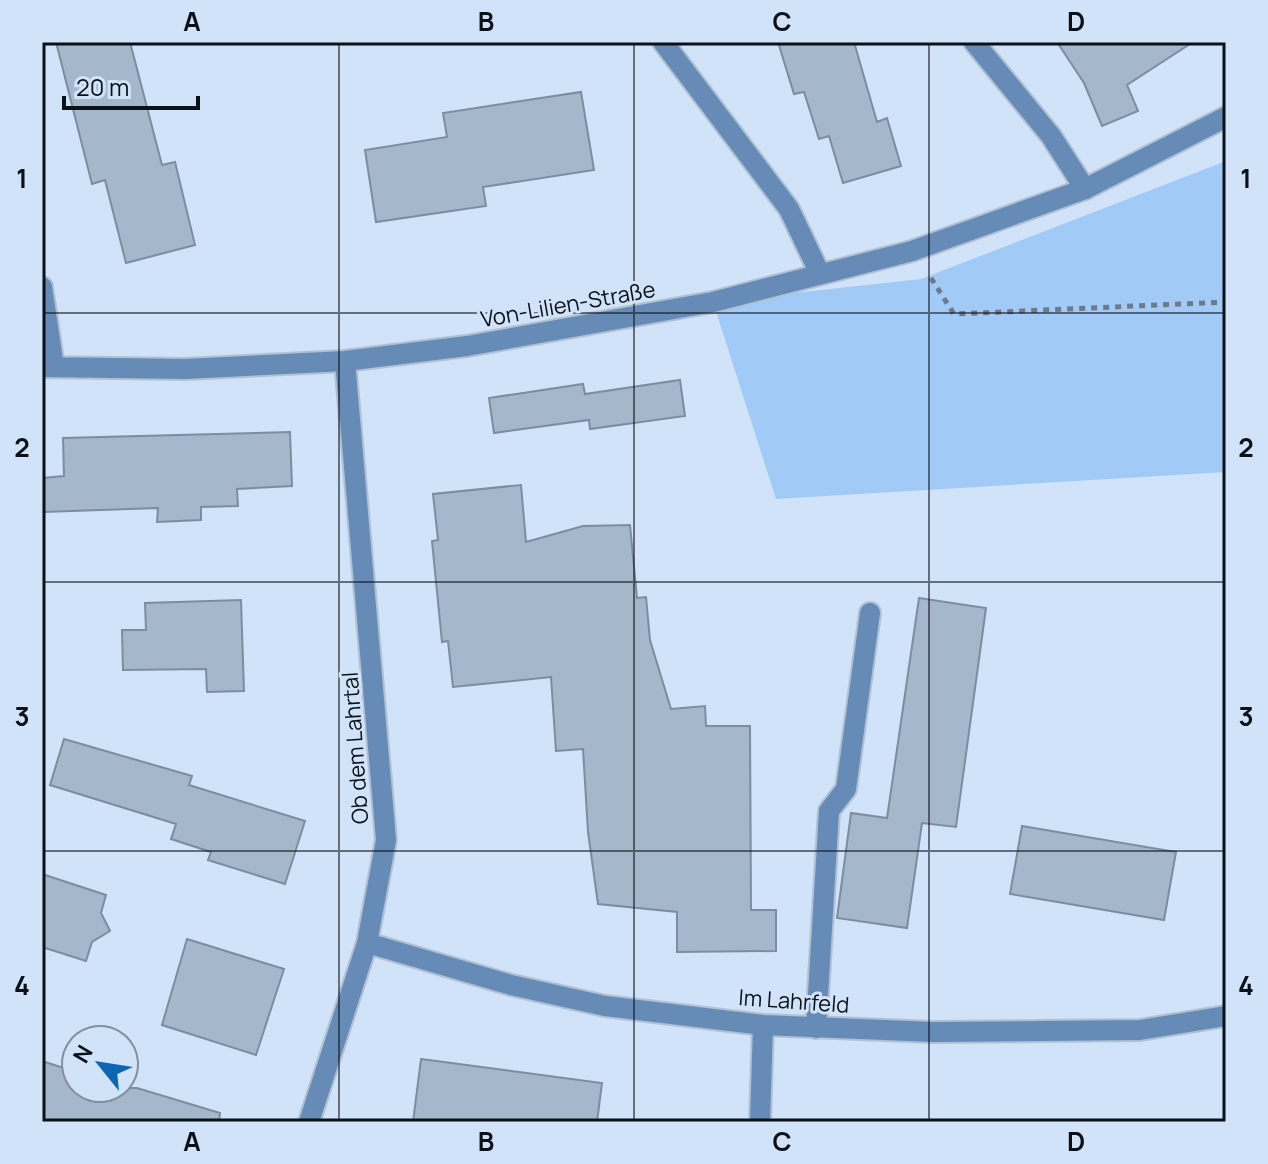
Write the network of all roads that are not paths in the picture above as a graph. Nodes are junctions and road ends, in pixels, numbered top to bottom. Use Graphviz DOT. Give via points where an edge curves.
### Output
graph roads {
  1 [pos="663,42"];
  2 [pos="974,42"];
  3 [pos="1226,117"];
  4 [pos="1085,189"];
  5 [pos="820,274"];
  6 [pos="42,287"];
  7 [pos="345,361"];
  8 [pos="48,367"];
  9 [pos="870,613"];
  10 [pos="367,943"];
  11 [pos="1226,1016"];
  12 [pos="763,1025"];
  13 [pos="816,1028"];
  14 [pos="309,1122"];
  15 [pos="760,1122"];
  1 -- 5 [label="street" via="789,209"];
  2 -- 4 [label="street" via="1051,136"];
  3 -- 4 [label="street, Von-Lilien-Straße"];
  4 -- 5 [label="street, Von-Lilien-Straße" via="912,251"];
  5 -- 7 [label="street, Von-Lilien-Straße" via="713,302 467,346"];
  6 -- 8 [label="street"];
  7 -- 8 [label="street, Von-Lilien-Straße" via="185,369"];
  7 -- 10 [label="street, Ob dem Lahrtal" via="386,840"];
  9 -- 13 [label="street" via="846,789 829,811"];
  10 -- 12 [label="street, Im Lahrfeld" via="605,1006"];
  10 -- 14 [label="street, Ob dem Lahrtal"];
  11 -- 13 [label="street, Im Lahrfeld" via="1140,1030"];
  12 -- 13 [label="street, Im Lahrfeld"];
  12 -- 15 [label="street"];
}
